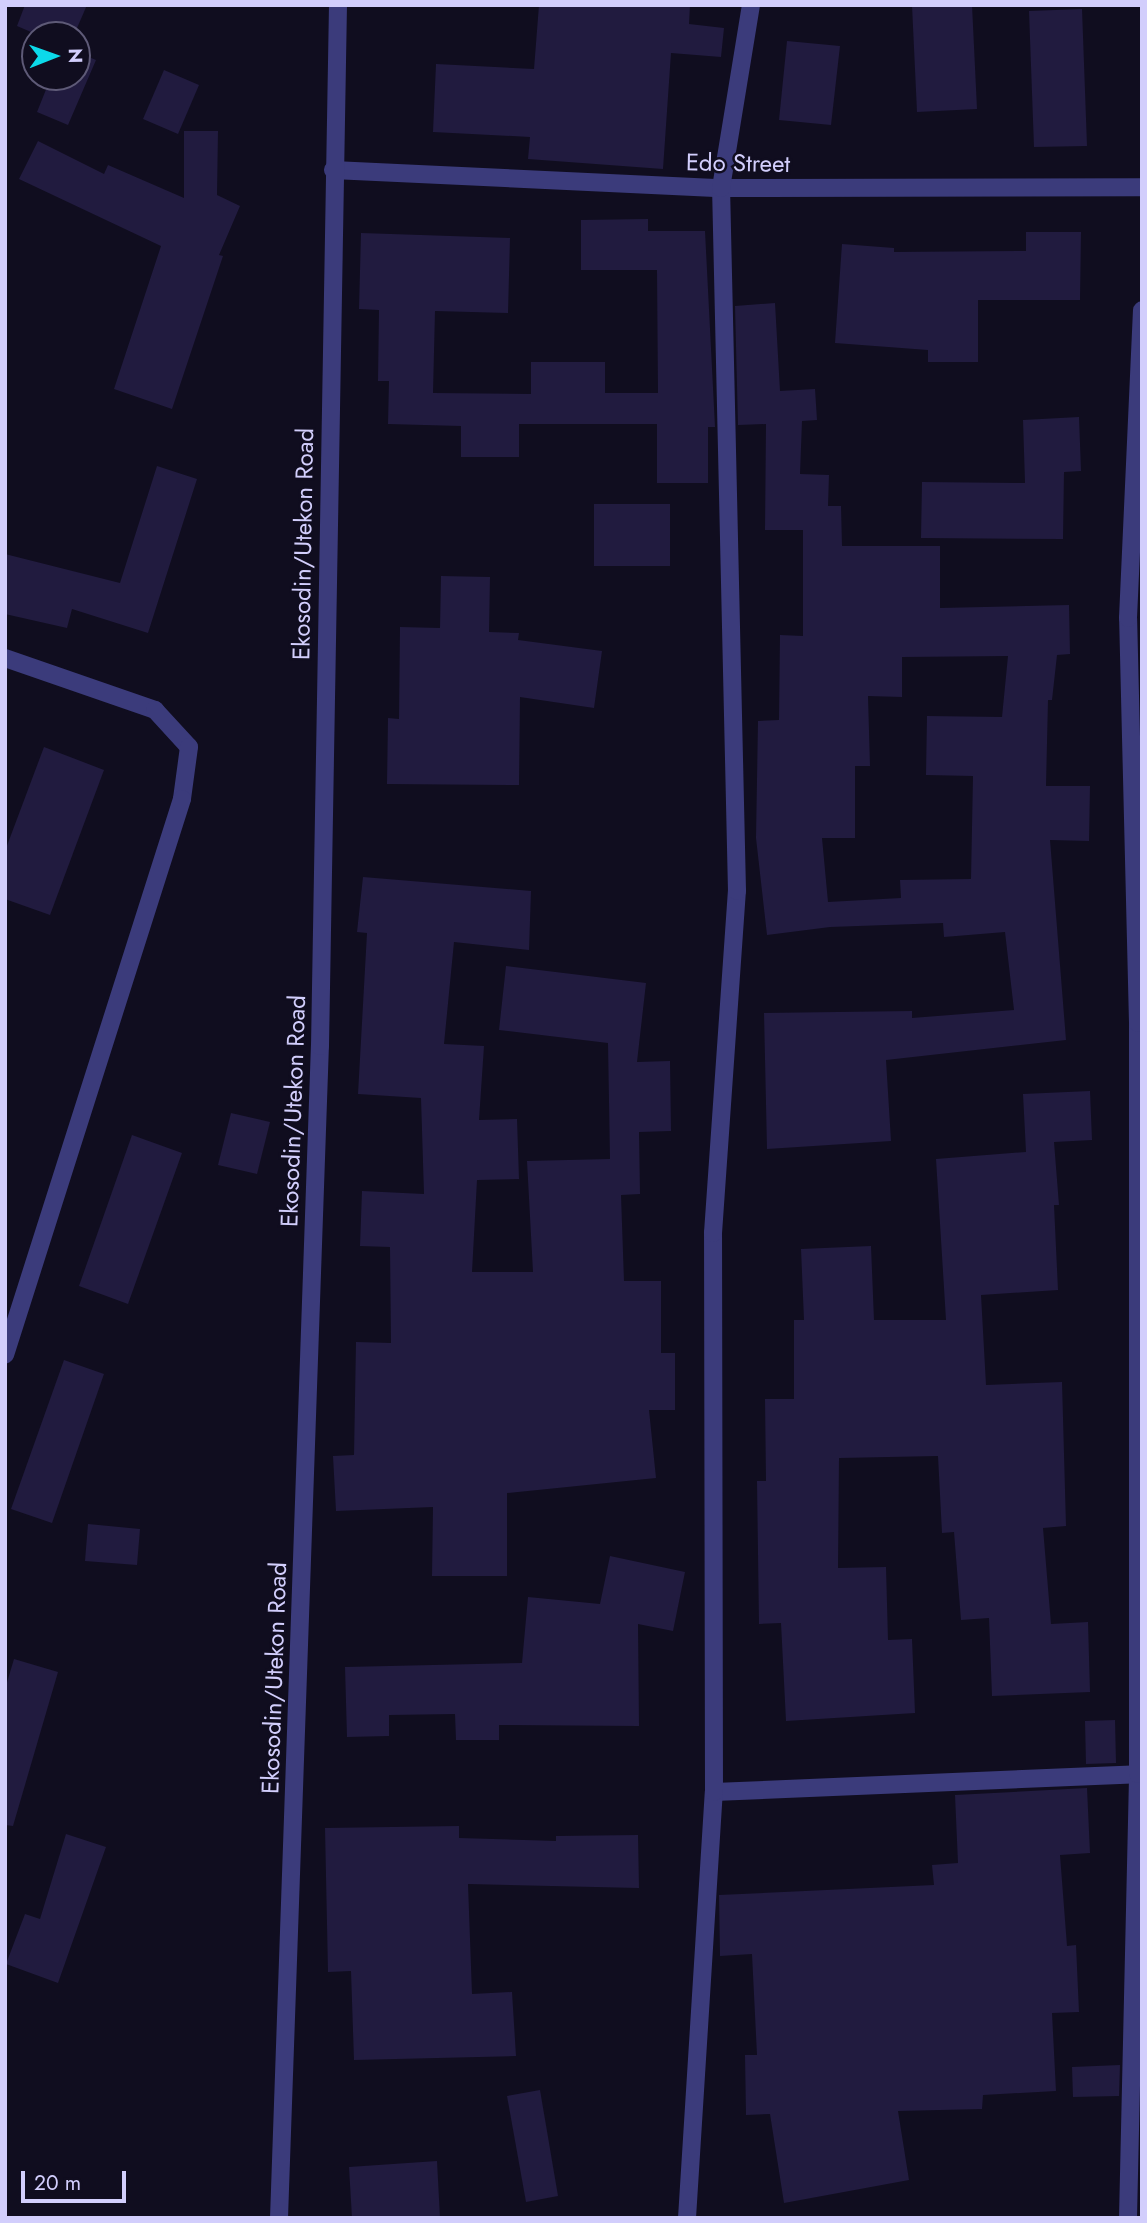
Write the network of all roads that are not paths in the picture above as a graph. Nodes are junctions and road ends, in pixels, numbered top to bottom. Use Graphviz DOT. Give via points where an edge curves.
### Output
graph roads {
  1 [pos="338,5"];
  2 [pos="751,5"];
  3 [pos="333,170"];
  4 [pos="1142,187"];
  5 [pos="721,188"];
  6 [pos="1142,310"];
  7 [pos="5,658"];
  8 [pos="5,1355"];
  9 [pos="1138,1774"];
  10 [pos="714,1792"];
  11 [pos="279,2218"];
  12 [pos="687,2218"];
  13 [pos="1128,2218"];
  1 -- 3 [label="street, Ekosodin/Utekon Road"];
  2 -- 5 [label="street"];
  3 -- 5 [label="street, Edo Street"];
  3 -- 11 [label="street, Ekosodin/Utekon Road" via="320,1046"];
  4 -- 5 [label="street, Edo Street"];
  5 -- 10 [label="street" via="737,891 713,1233"];
  6 -- 9 [label="street" via="1128,618 1138,1023"];
  7 -- 8 [label="street" via="155,710 189,747 182,799"];
  9 -- 10 [label="street"];
  9 -- 13 [label="street"];
  10 -- 12 [label="street"];
}
